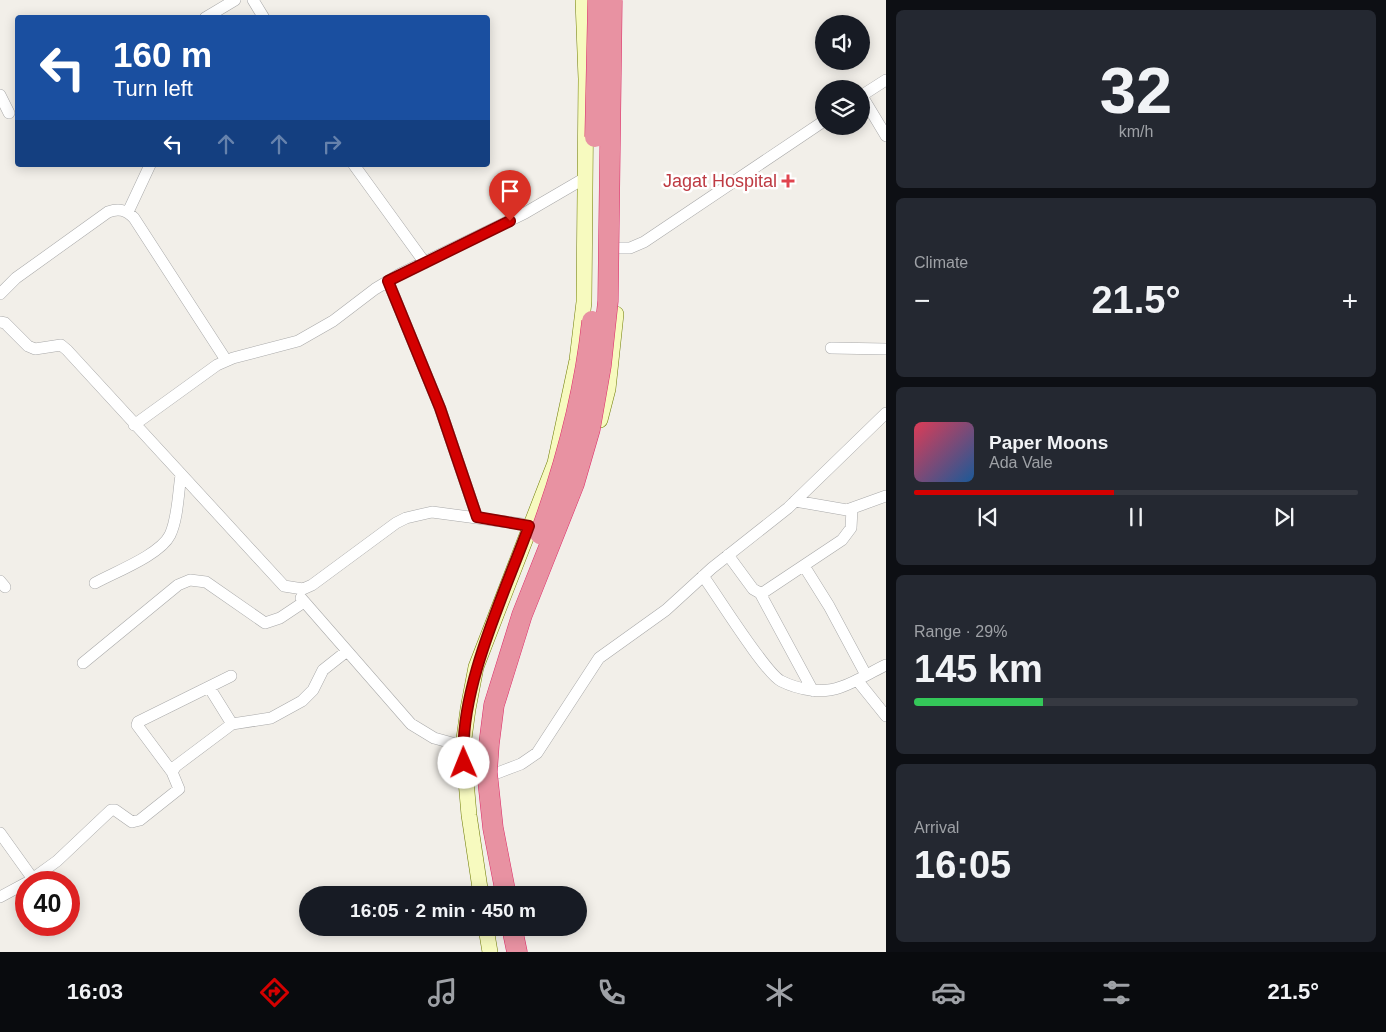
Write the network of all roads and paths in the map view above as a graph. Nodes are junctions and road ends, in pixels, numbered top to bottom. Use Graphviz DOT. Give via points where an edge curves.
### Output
graph roads {
  1 [pos="235,0"];
  2 [pos="253,0"];
  3 [pos="583,0"];
  4 [pos="598,0"];
  5 [pos="612,0"];
  6 [pos="620,0"];
  7 [pos="210,15"];
  8 [pos="262,15"];
  9 [pos="886,80"];
  10 [pos="870,91"];
  11 [pos="0,96"];
  12 [pos="870,109"];
  13 [pos="9,113"];
  14 [pos="815,127"];
  15 [pos="886,136"];
  16 [pos="149,167"];
  17 [pos="355,167"];
  18 [pos="585,178"];
  19 [pos="128,212"];
  20 [pos="619,248"];
  21 [pos="425,262"];
  22 [pos="388,281"];
  23 [pos="3,290"];
  24 [pos="0,322"];
  25 [pos="831,348"];
  26 [pos="886,349"];
  27 [pos="226,360"];
  28 [pos="886,413"];
  29 [pos="134,425"];
  30 [pos="181,475"];
  31 [pos="886,496"];
  32 [pos="795,501"];
  33 [pos="852,509"];
  34 [pos="477,517"];
  35 [pos="529,526"];
  36 [pos="563,527"];
  37 [pos="727,556"];
  38 [pos="804,566"];
  39 [pos="703,576"];
  40 [pos="95,583"];
  41 [pos="293,589"];
  42 [pos="760,593"];
  43 [pos="304,602"];
  44 [pos="347,652"];
  45 [pos="83,662"];
  46 [pos="886,665"];
  47 [pos="231,676"];
  48 [pos="861,677"];
  49 [pos="209,687"];
  50 [pos="813,691"];
  51 [pos="886,716"];
  52 [pos="232,724"];
  53 [pos="463,746"];
  54 [pos="172,772"];
  55 [pos="492,775"];
  56 [pos="0,834"];
  57 [pos="22,871"];
  58 [pos="44,871"];
  59 [pos="480,886"];
  60 [pos="492,886"];
  61 [pos="504,886"];
  62 [pos="510,886"];
  63 [pos="15,889"];
  64 [pos="0,897"];
  65 [pos="487,936"];
  66 [pos="501,936"];
  67 [pos="514,936"];
  68 [pos="520,936"];
  69 [pos="490,952"];
  70 [pos="504,952"];
  71 [pos="517,952"];
  72 [pos="523,952"];
  1 -- 7 [label="street"];
  2 -- 8 [label="street"];
  3 -- 18 [label="street"];
  4 -- 60 [label="highway, bridge" via="595,55 596,257 590,344 572,439 561,475 482,697 476,771"];
  5 -- 61 [label="highway, bridge" via="608,292 602,366 590,429 574,484 522,615 494,705 486,772"];
  6 -- 20 [label="street"];
  9 -- 10 [label="street"];
  11 -- 13 [label="street"];
  12 -- 15 [label="street"];
  14 -- 20 [label="street" via="644,242 630,248"];
  16 -- 19 [label="street"];
  17 -- 21 [label="street"];
  18 -- 21 [label="street" via="525,213"];
  18 -- 35 [label="street" via="584,302 577,360 555,464"];
  19 -- 23 [label="street" via="108,212"];
  19 -- 27 [label="street"];
  20 -- 36 [label="street" via="614,347 608,389"];
  21 -- 22 [label="street"];
  22 -- 27 [label="street" via="333,321 298,341"];
  22 -- 34 [label="street" via="440,408"];
  24 -- 29 [label="street" via="35,349 61,345"];
  25 -- 26 [label="street"];
  27 -- 29 [label="street"];
  28 -- 32 [label="street"];
  29 -- 30 [label="street"];
  30 -- 40 [label="street" via="173,526 166,541 153,552"];
  30 -- 41 [label="street" via="284,586"];
  31 -- 33 [label="street"];
  32 -- 33 [label="street"];
  32 -- 37 [label="street"];
  33 -- 38 [label="street" via="848,534"];
  34 -- 35 [label="street"];
  34 -- 41 [label="street" via="432,512 406,518 312,585"];
  35 -- 36 [label="street"];
  35 -- 53 [label="street" via="476,667"];
  36 -- 55 [label="street" via="517,652 500,712"];
  37 -- 39 [label="street"];
  37 -- 42 [label="street"];
  38 -- 42 [label="street"];
  38 -- 48 [label="street" via="830,606"];
  39 -- 50 [label="street" via="774,676"];
  39 -- 55 [label="street" via="666,610 599,658 537,753 522,764"];
  41 -- 43 [label="street"];
  42 -- 50 [label="street"];
  43 -- 44 [label="street"];
  43 -- 45 [label="street" via="280,618 265,623 206,582 190,580 178,585"];
  44 -- 52 [label="street" via="323,670 313,690 302,701 271,718"];
  44 -- 53 [label="street" via="411,724 434,738"];
  46 -- 48 [label="street"];
  47 -- 49 [label="street"];
  48 -- 50 [label="street" via="842,687"];
  48 -- 51 [label="street"];
  49 -- 52 [label="street"];
  49 -- 54 [label="street" via="138,722 142,734"];
  52 -- 54 [label="street"];
  53 -- 59 [label="street"];
  54 -- 58 [label="street" via="179,789 148,814 132,822 111,810"];
  55 -- 62 [label="street"];
  56 -- 57 [label="street"];
  63 -- 64 [label="street"];
  65 -- 69 [label="street"];
  66 -- 70 [label="highway"];
  67 -- 71 [label="highway"];
  68 -- 72 [label="street"];
}
